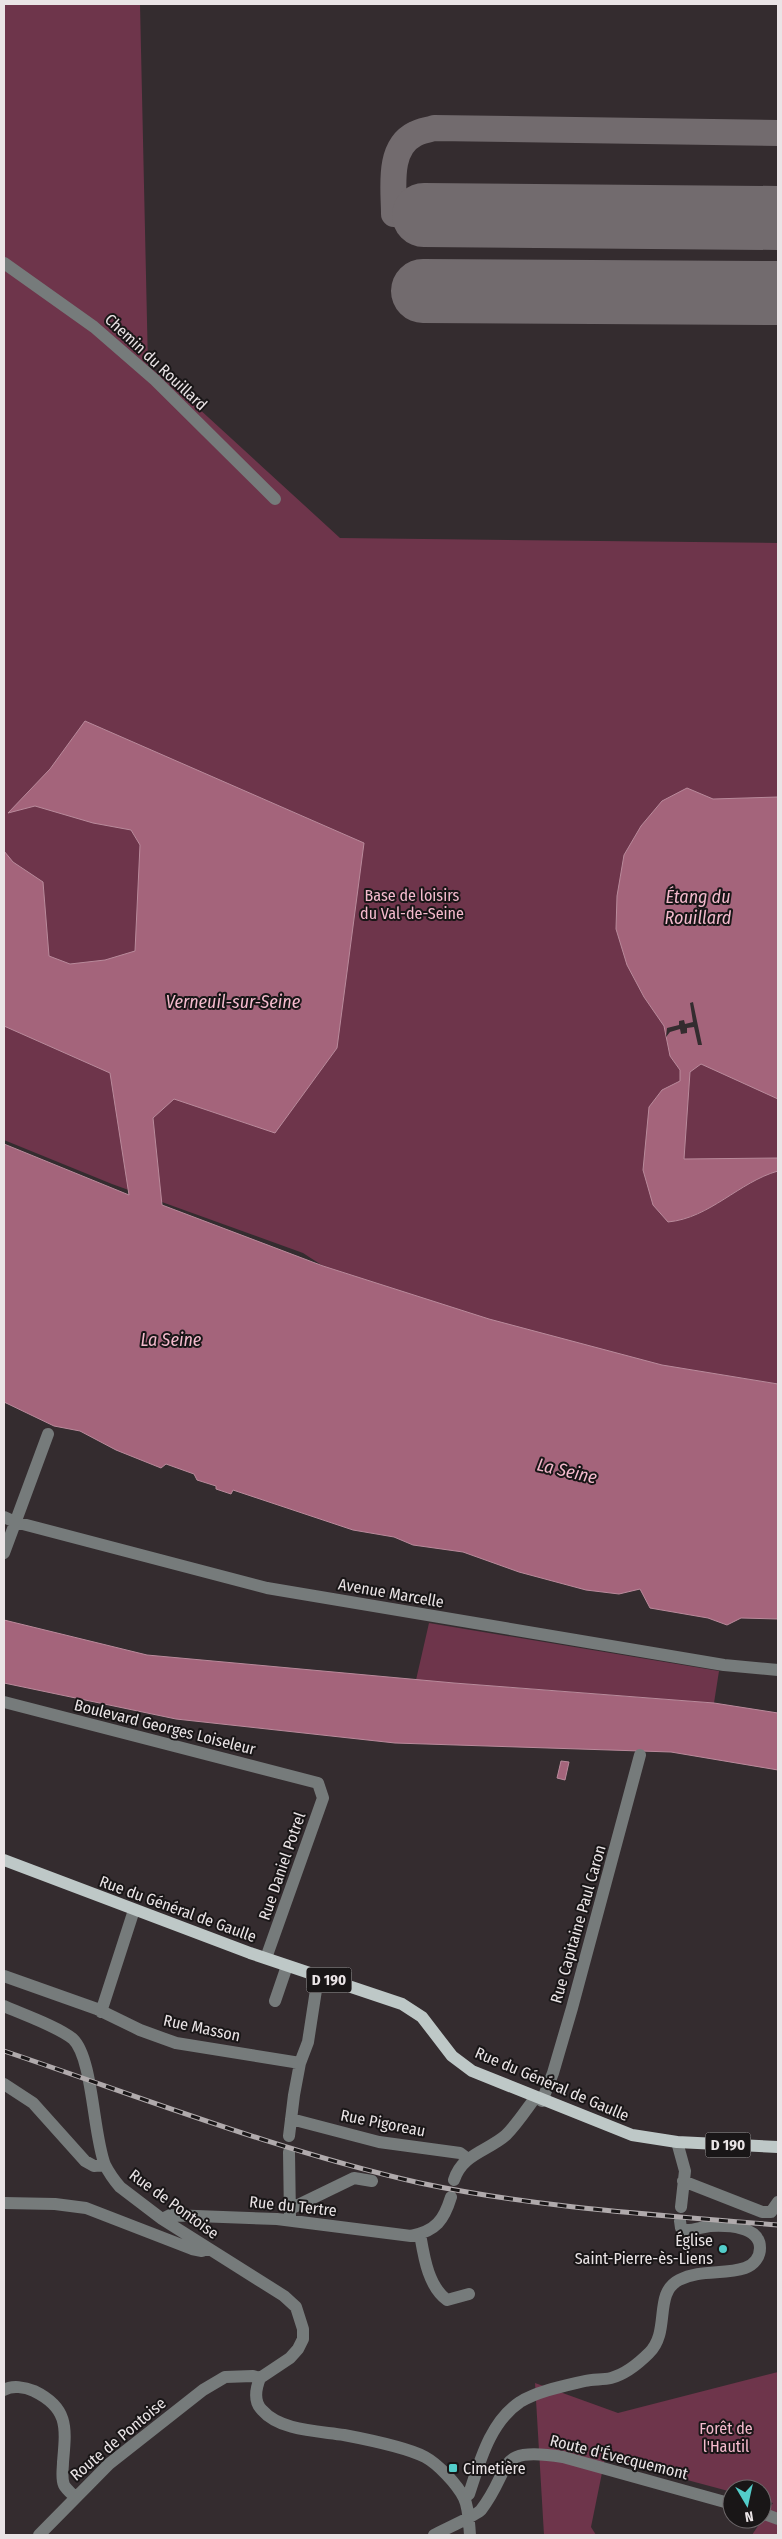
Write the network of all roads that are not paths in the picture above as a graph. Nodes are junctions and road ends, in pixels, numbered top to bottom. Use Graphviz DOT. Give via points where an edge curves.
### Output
graph roads {
  1 [pos="4,263"];
  2 [pos="275,499"];
  3 [pos="48,1434"];
  4 [pos="9,1520"];
  5 [pos="4,1553"];
  6 [pos="778,1670"];
  7 [pos="4,1702"];
  8 [pos="640,1755"];
  9 [pos="318,1783"];
  10 [pos="4,1860"];
  11 [pos="134,1910"];
  12 [pos="266,1958"];
  13 [pos="287,1966"];
  14 [pos="4,1976"];
  15 [pos="318,1976"];
  16 [pos="275,2001"];
  17 [pos="4,2006"];
  18 [pos="101,2012"];
  19 [pos="300,2063"];
  20 [pos="4,2084"];
  21 [pos="539,2099"];
  22 [pos="291,2119"];
  23 [pos="289,2136"];
  24 [pos="677,2142"];
  25 [pos="778,2147"];
  26 [pos="289,2152"];
  27 [pos="468,2159"];
  28 [pos="105,2165"];
  29 [pos="454,2180"];
  30 [pos="683,2181"];
  31 [pos="372,2182"];
  32 [pos="451,2197"];
  33 [pos="778,2202"];
  34 [pos="4,2203"];
  35 [pos="681,2207"];
  36 [pos="290,2215"];
  37 [pos="162,2219"];
  38 [pos="680,2221"];
  39 [pos="420,2234"];
  40 [pos="207,2249"];
  41 [pos="470,2294"];
  42 [pos="260,2378"];
  43 [pos="4,2390"];
  44 [pos="75,2497"];
  45 [pos="464,2498"];
  46 [pos="722,2501"];
  47 [pos="468,2517"];
  48 [pos="39,2535"];
  49 [pos="434,2535"];
  50 [pos="470,2535"];
  1 -- 2 [label="street, Chemin du Rouillard" via="101,332 155,380"];
  3 -- 4 [label="street"];
  4 -- 5 [label="street"];
  4 -- 6 [label="street, Avenue Marcelle" via="267,1588 695,1660"];
  7 -- 9 [label="street, Boulevard Georges Loiseleur"];
  8 -- 21 [label="street, Rue Capitaine Paul Caron" via="553,2073"];
  9 -- 12 [label="street, Rue Daniel Potrel" via="323,1798"];
  10 -- 11 [label="main road, Rue du Général de Gaulle / D 190"];
  11 -- 12 [label="main road, Rue du Général de Gaulle / D 190"];
  11 -- 18 [label="street"];
  12 -- 13 [label="main road, Rue du Général de Gaulle / D 190"];
  13 -- 15 [label="main road, Rue du Général de Gaulle / D 190"];
  13 -- 16 [label="street"];
  14 -- 18 [label="street, Rue Masson"];
  15 -- 19 [label="street" via="308,2042"];
  15 -- 21 [label="main road, Rue du Général de Gaulle / D 190" via="402,2004 422,2017 452,2056 472,2071"];
  17 -- 28 [label="street, Rue de Pontoise" via="75,2042 82,2054"];
  18 -- 19 [label="street, Rue Masson" via="176,2043"];
  19 -- 22 [label="street"];
  20 -- 28 [label="street" via="33,2104 85,2161 94,2166"];
  21 -- 24 [label="main road, Rue du Général de Gaulle / D 190" via="632,2135"];
  21 -- 27 [label="street" via="505,2135"];
  22 -- 23 [label="street"];
  22 -- 27 [label="street, Rue Pigoreau" via="379,2142 460,2153"];
  24 -- 25 [label="main road, Rue du Général de Gaulle / D 190"];
  24 -- 30 [label="street" via="685,2171"];
  26 -- 36 [label="street"];
  27 -- 29 [label="street" via="458,2169"];
  28 -- 37 [label="street, Rue de Pontoise" via="120,2187"];
  30 -- 33 [label="street" via="762,2212 772,2212"];
  30 -- 35 [label="street"];
  31 -- 36 [label="street" via="354,2178"];
  32 -- 39 [label="street" via="440,2223"];
  34 -- 40 [label="street" via="86,2208 192,2249"];
  36 -- 37 [label="street, Rue du Tertre" via="170,2216"];
  36 -- 39 [label="street, Rue du Tertre" via="399,2235"];
  37 -- 40 [label="street, Rue de Pontoise"];
  38 -- 45 [label="street" via="684,2230 710,2226 735,2227 752,2232 759,2241 757,2260 746,2268 687,2276 670,2286 665,2292 662,2331 656,2347 628,2371 532,2396 519,2403 489,2438 470,2494"];
  39 -- 41 [label="street" via="424,2260 438,2293 447,2300"];
  40 -- 42 [label="street, Rue de Pontoise" via="284,2296 296,2307 301,2318 303,2339 298,2350"];
  42 -- 44 [label="street, Route de Pontoise" via="225,2377 203,2390 116,2458"];
  42 -- 45 [label="street" via="256,2399 261,2409 273,2419 425,2457 441,2470"];
  43 -- 44 [label="street" via="10,2387 29,2389 46,2397 57,2408 64,2421 64,2485"];
  44 -- 48 [label="street, Route de Pontoise"];
  45 -- 47 [label="street"];
  46 -- 47 [label="street, Route d'Évecquemont" via="563,2457 537,2453 518,2456 506,2464 481,2511"];
  47 -- 49 [label="street, Route d'Évecquemont"];
  47 -- 50 [label="street"];
}
